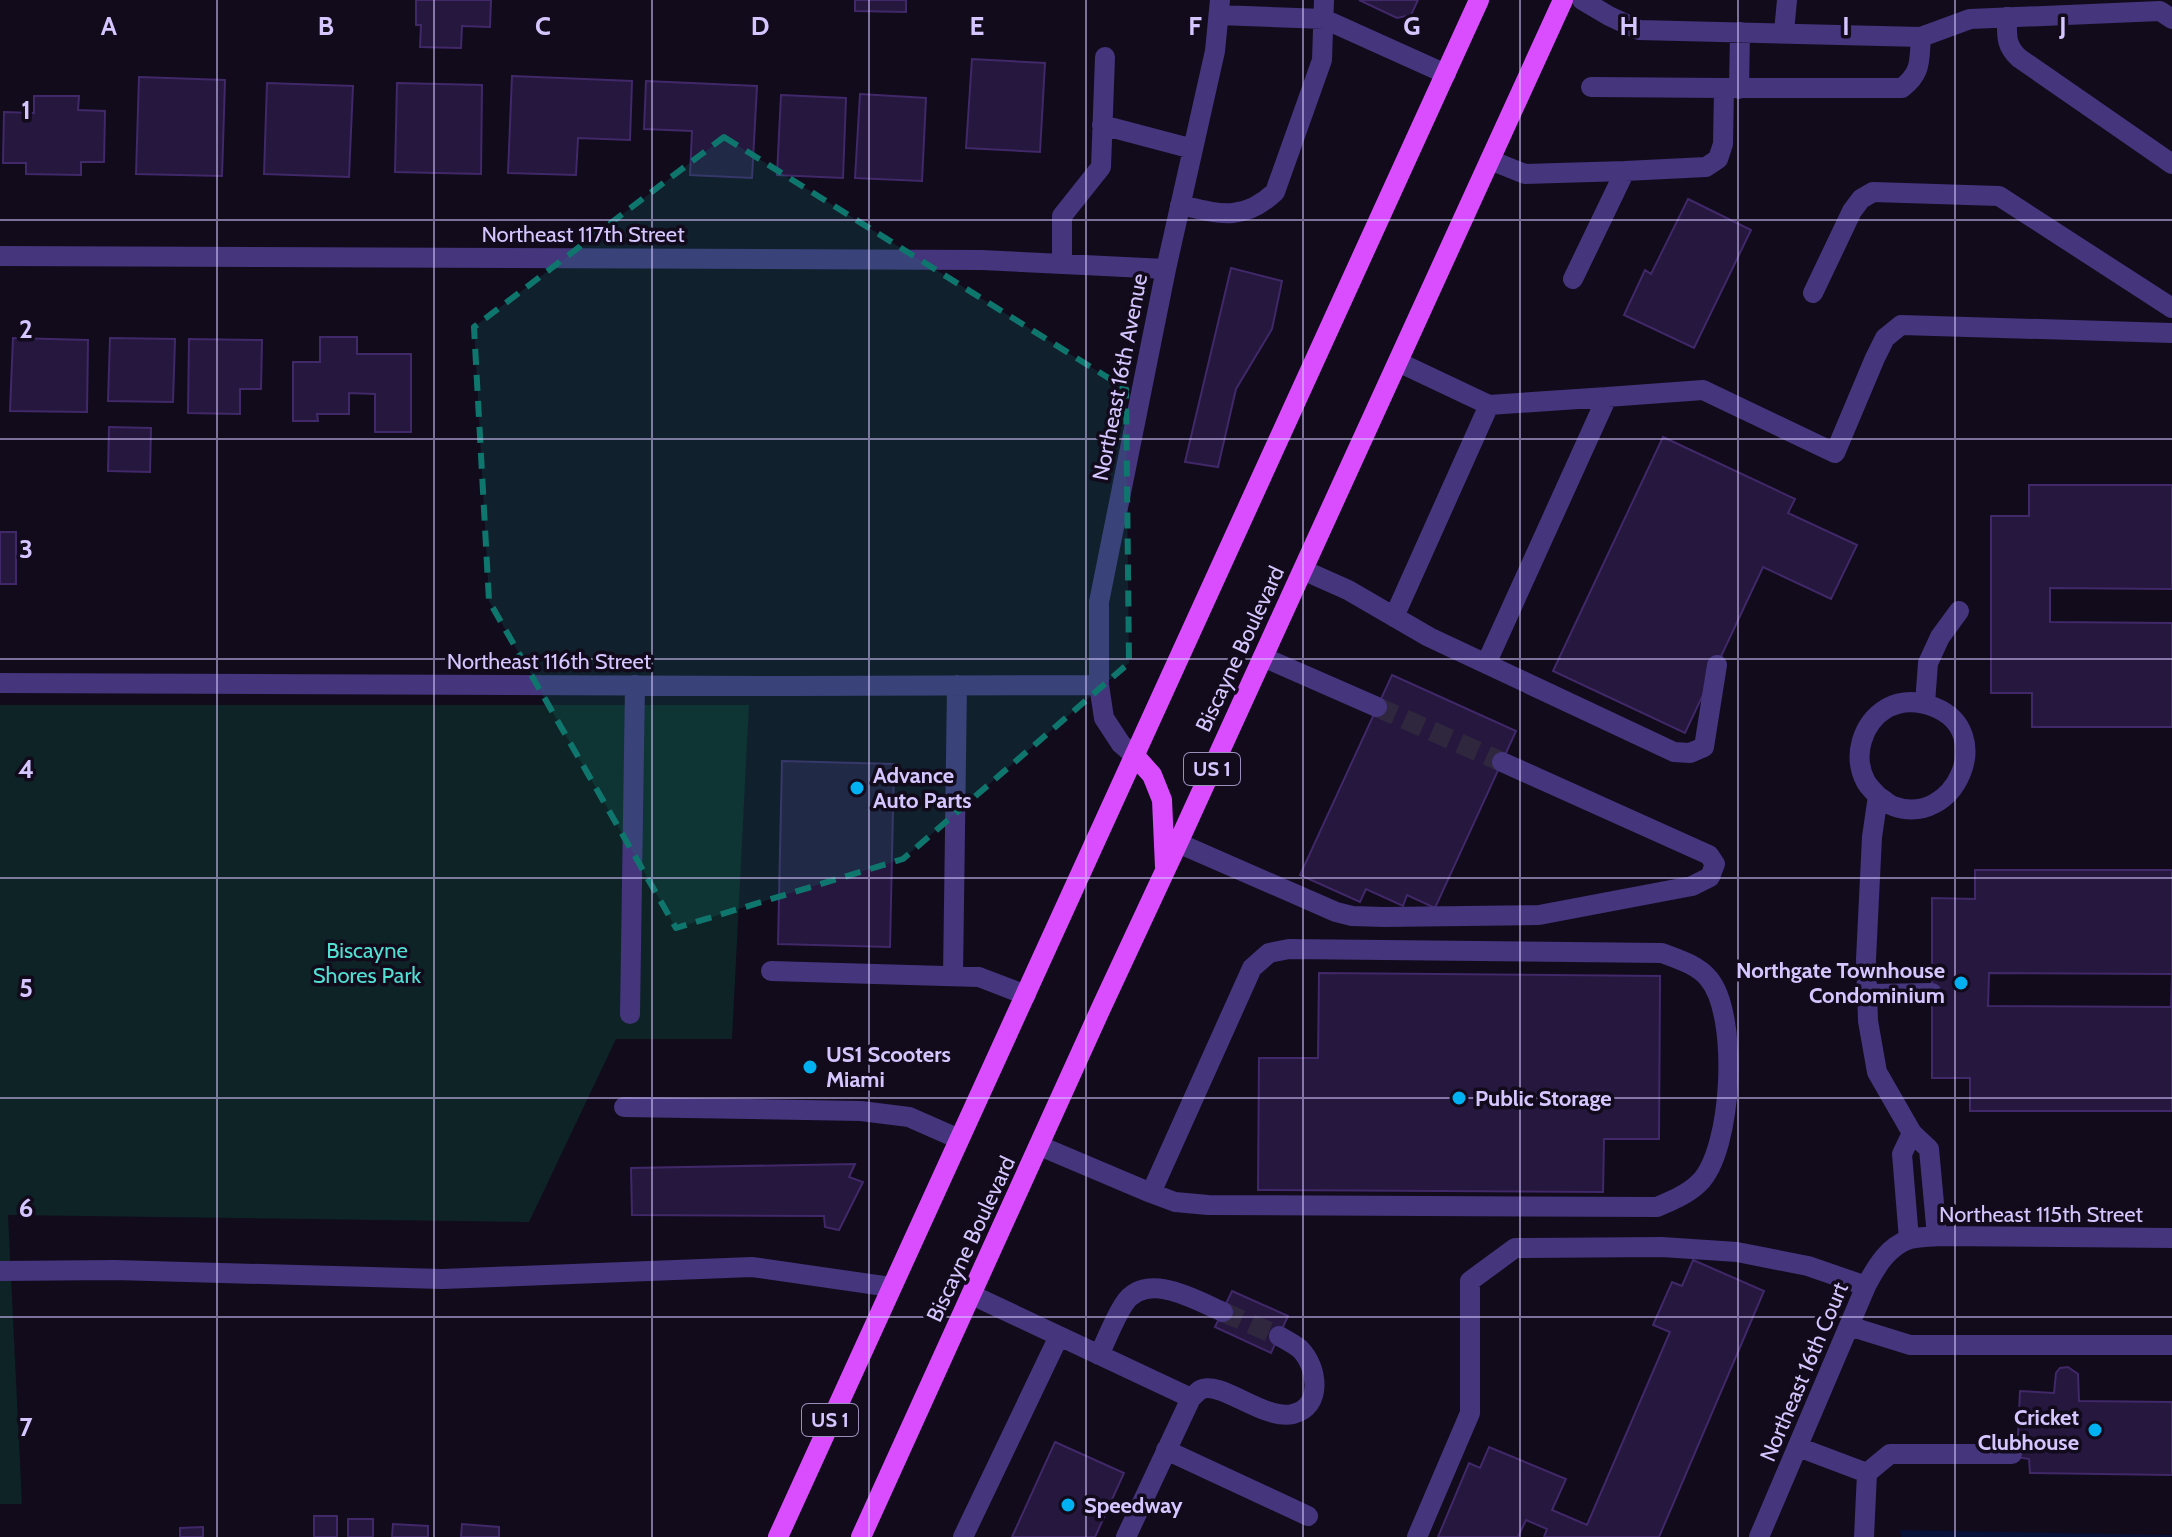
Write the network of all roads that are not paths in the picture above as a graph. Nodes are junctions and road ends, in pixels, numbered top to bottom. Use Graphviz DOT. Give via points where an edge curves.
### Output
graph roads {
  1 [pos="1479,0"];
  2 [pos="1563,0"];
  3 [pos="1582,0"];
  4 [pos="1787,0"];
  5 [pos="1979,0"];
  6 [pos="1219,8"];
  7 [pos="1324,10"];
  8 [pos="2007,17"];
  9 [pos="1970,19"];
  10 [pos="2172,19"];
  11 [pos="1740,32"];
  12 [pos="1784,32"];
  13 [pos="1921,37"];
  14 [pos="1105,57"];
  15 [pos="1446,74"];
  16 [pos="1591,87"];
  17 [pos="1732,88"];
  18 [pos="1102,125"];
  19 [pos="1193,149"];
  20 [pos="1490,160"];
  21 [pos="2172,164"];
  22 [pos="1625,171"];
  23 [pos="1180,205"];
  24 [pos="0,256"];
  25 [pos="1062,264"];
  26 [pos="1166,269"];
  27 [pos="1573,279"];
  28 [pos="1813,293"];
  29 [pos="2172,308"];
  30 [pos="2172,333"];
  31 [pos="1398,362"];
  32 [pos="1607,397"];
  33 [pos="1489,405"];
  34 [pos="1303,570"];
  35 [pos="1959,611"];
  36 [pos="1394,617"];
  37 [pos="1263,657"];
  38 [pos="1486,664"];
  39 [pos="1717,665"];
  40 [pos="0,683"];
  41 [pos="635,685"];
  42 [pos="957,685"];
  43 [pos="1099,685"];
  44 [pos="1925,703"];
  45 [pos="1377,707"];
  46 [pos="1135,756"];
  47 [pos="1502,762"];
  48 [pos="1878,796"];
  49 [pos="1178,843"];
  50 [pos="1165,871"];
  51 [pos="771,971"];
  52 [pos="953,976"];
  53 [pos="1932,993"];
  54 [pos="1867,994"];
  55 [pos="1026,995"];
  56 [pos="630,1014"];
  57 [pos="624,1107"];
  58 [pos="1912,1133"];
  59 [pos="959,1139"];
  60 [pos="1040,1146"];
  61 [pos="1151,1193"];
  62 [pos="1937,1236"];
  63 [pos="2172,1238"];
  64 [pos="1909,1239"];
  65 [pos="0,1271"];
  66 [pos="1866,1286"];
  67 [pos="891,1287"];
  68 [pos="972,1295"];
  69 [pos="1223,1312"];
  70 [pos="1849,1326"];
  71 [pos="1059,1336"];
  72 [pos="1279,1336"];
  73 [pos="2172,1345"];
  74 [pos="1099,1355"];
  75 [pos="1191,1398"];
  76 [pos="1798,1447"];
  77 [pos="1166,1450"];
  78 [pos="2012,1454"];
  79 [pos="1867,1473"];
  80 [pos="1308,1516"];
  81 [pos="778,1537"];
  82 [pos="861,1537"];
  83 [pos="963,1537"];
  84 [pos="1126,1537"];
  85 [pos="1417,1537"];
  86 [pos="1759,1537"];
  87 [pos="1864,1537"];
  1 -- 15 [label="main road, US 1"];
  2 -- 20 [label="main road, Biscayne Boulevard / US 1"];
  3 -- 11 [label="street" via="1639,30"];
  4 -- 12 [label="street"];
  5 -- 9 [label="street"];
  6 -- 7 [label="street"];
  6 -- 19 [label="street, Northeast 16th Avenue"];
  7 -- 15 [label="street"];
  7 -- 23 [label="street" via="1322,60 1275,192 1249,211 1232,214"];
  8 -- 9 [label="street"];
  8 -- 10 [label="street" via="2160,11"];
  8 -- 21 [label="street" via="2010,50"];
  9 -- 13 [label="street"];
  11 -- 12 [label="street"];
  11 -- 17 [label="street"];
  12 -- 13 [label="street"];
  13 -- 17 [label="street" via="1918,71 1902,88"];
  14 -- 18 [label="street"];
  15 -- 46 [label="main road, US 1"];
  16 -- 17 [label="street"];
  17 -- 22 [label="street" via="1718,159 1706,167"];
  18 -- 19 [label="street"];
  18 -- 25 [label="street" via="1101,167 1062,216"];
  19 -- 23 [label="street, Northeast 16th Avenue"];
  20 -- 22 [label="street" via="1525,174"];
  20 -- 31 [label="main road, Biscayne Boulevard / US 1"];
  22 -- 27 [label="street"];
  23 -- 26 [label="street, Northeast 16th Avenue"];
  24 -- 25 [label="street, Northeast 117th Street"];
  25 -- 26 [label="street, Northeast 117th Street"];
  26 -- 43 [label="street, Northeast 16th Avenue" via="1099,602"];
  28 -- 29 [label="street" via="1852,211 1873,192 1999,196"];
  30 -- 32 [label="street" via="1901,325 1885,338 1835,453 1703,390"];
  31 -- 33 [label="street"];
  31 -- 34 [label="main road, Biscayne Boulevard / US 1"];
  32 -- 33 [label="street"];
  32 -- 38 [label="street"];
  33 -- 36 [label="street"];
  34 -- 36 [label="street"];
  34 -- 37 [label="main road, Biscayne Boulevard / US 1"];
  35 -- 44 [label="street" via="1928,663"];
  36 -- 38 [label="street"];
  37 -- 45 [label="street"];
  37 -- 49 [label="main road, Biscayne Boulevard / US 1"];
  38 -- 39 [label="street" via="1674,752 1690,753 1704,747"];
  40 -- 41 [label="street, Northeast 116th Street"];
  41 -- 42 [label="street, Northeast 116th Street"];
  41 -- 56 [label="street"];
  42 -- 43 [label="street, Northeast 116th Street"];
  42 -- 52 [label="street"];
  43 -- 46 [label="street, Northeast 16th Avenue" via="1104,718"];
  44 -- 48 [label="street" via="1889,707 1864,732 1860,767"];
  44 -- 48 [label="street" via="1941,709 1964,736 1962,773 1954,788 1929,807 1893,806"];
  46 -- 50 [label="main road" via="1152,775 1162,800"];
  46 -- 55 [label="main road, US 1"];
  47 -- 49 [label="street" via="1709,855 1715,864 1710,877 1692,886 1539,915 1352,916"];
  48 -- 54 [label="street"];
  49 -- 50 [label="main road, Biscayne Boulevard / US 1"];
  50 -- 60 [label="main road, Biscayne Boulevard / US 1"];
  51 -- 52 [label="street"];
  52 -- 55 [label="street" via="979,977"];
  53 -- 54 [label="street"];
  54 -- 58 [label="street" via="1877,1072"];
  55 -- 59 [label="main road, US 1"];
  57 -- 59 [label="street" via="861,1111 909,1117"];
  58 -- 62 [label="street" via="1929,1149"];
  58 -- 64 [label="street" via="1902,1154"];
  59 -- 67 [label="main road, US 1"];
  60 -- 61 [label="street"];
  60 -- 68 [label="main road, Biscayne Boulevard / US 1"];
  61 -- 61 [label="street" via="1252,968 1269,953 1662,953 1688,962 1720,995 1727,1023 1727,1101 1715,1160 1700,1183 1657,1207 1208,1205"];
  62 -- 63 [label="street, Northeast 115th Street"];
  62 -- 64 [label="street, Northeast 115th Street"];
  64 -- 66 [label="street, Northeast 16th Court" via="1878,1263"];
  65 -- 67 [label="street" via="442,1279 752,1267"];
  66 -- 70 [label="street, Northeast 16th Court"];
  66 -- 85 [label="street" via="1808,1266 1737,1252 1515,1248 1470,1281 1470,1413"];
  67 -- 81 [label="main road, US 1"];
  68 -- 71 [label="street"];
  68 -- 82 [label="main road, Biscayne Boulevard / US 1"];
  69 -- 74 [label="street" via="1163,1288 1145,1289 1125,1302"];
  70 -- 73 [label="street" via="1910,1345"];
  70 -- 76 [label="street, Northeast 16th Court"];
  71 -- 74 [label="street"];
  71 -- 83 [label="street"];
  72 -- 75 [label="street" via="1301,1350 1312,1368 1315,1385 1307,1408 1282,1416 1213,1388"];
  74 -- 75 [label="street"];
  75 -- 77 [label="street"];
  76 -- 79 [label="street"];
  76 -- 86 [label="street, Northeast 16th Court"];
  77 -- 80 [label="street"];
  77 -- 84 [label="street"];
  78 -- 79 [label="street" via="1890,1454"];
  79 -- 87 [label="street"];
}
